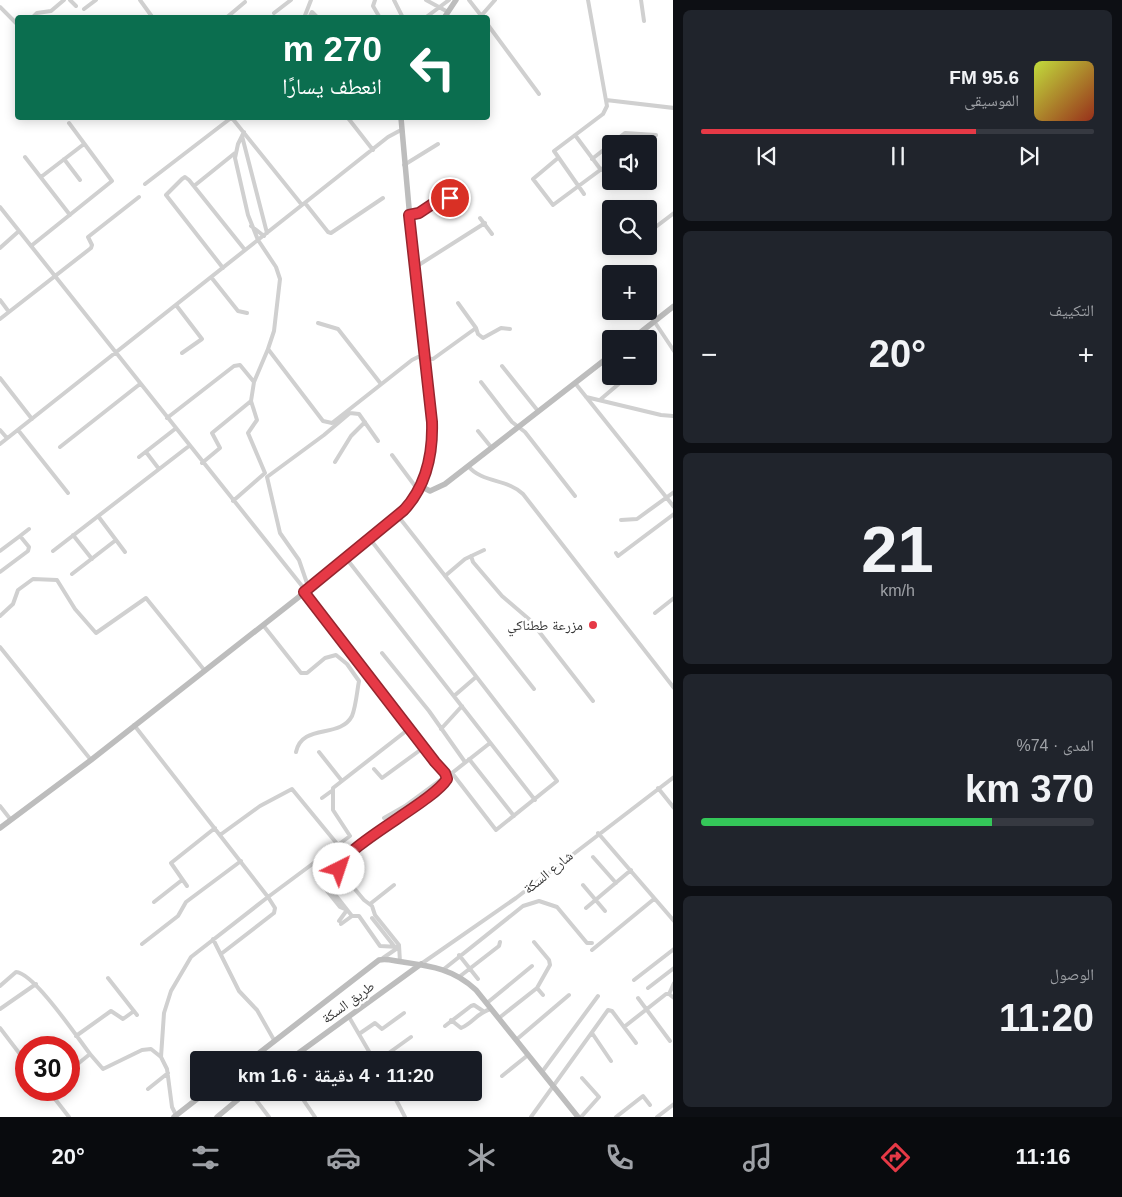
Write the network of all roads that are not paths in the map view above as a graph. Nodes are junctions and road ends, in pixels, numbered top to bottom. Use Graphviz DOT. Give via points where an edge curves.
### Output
graph roads {
  1 [pos="64,0"];
  2 [pos="70,0"];
  3 [pos="96,0"];
  4 [pos="140,0"];
  5 [pos="290,0"];
  6 [pos="310,0"];
  7 [pos="375,0"];
  8 [pos="394,0"];
  9 [pos="426,0"];
  10 [pos="454,0"];
  11 [pos="469,0"];
  12 [pos="495,0"];
  13 [pos="588,0"];
  14 [pos="641,0"];
  15 [pos="245,2"];
  16 [pos="76,6"];
  17 [pos="0,7"];
  18 [pos="439,7"];
  19 [pos="84,9"];
  20 [pos="448,12"];
  21 [pos="274,13"];
  22 [pos="37,15"];
  23 [pos="151,15"];
  24 [pos="230,15"];
  25 [pos="305,15"];
  26 [pos="378,15"];
  27 [pos="402,15"];
  28 [pos="429,15"];
  29 [pos="446,15"];
  30 [pos="481,15"];
  31 [pos="483,15"];
  32 [pos="644,21"];
  33 [pos="15,22"];
  34 [pos="490,28"];
  35 [pos="539,94"];
  36 [pos="606,100"];
  37 [pos="673,108"];
  38 [pos="229,120"];
  39 [pos="233,120"];
  40 [pos="350,120"];
  41 [pos="402,120"];
  42 [pos="69,124"];
  43 [pos="401,130"];
  44 [pos="243,134"];
  45 [pos="648,134"];
  46 [pos="575,135"];
  47 [pos="656,135"];
  48 [pos="84,144"];
  49 [pos="438,144"];
  50 [pos="373,150"];
  51 [pos="235,153"];
  52 [pos="25,157"];
  53 [pos="558,158"];
  54 [pos="64,159"];
  55 [pos="592,159"];
  56 [pos="404,165"];
  57 [pos="601,170"];
  58 [pos="41,177"];
  59 [pos="80,180"];
  60 [pos="145,184"];
  61 [pos="194,186"];
  62 [pos="579,187"];
  63 [pos="584,194"];
  64 [pos="139,197"];
  65 [pos="383,198"];
  66 [pos="454,202"];
  67 [pos="303,204"];
  68 [pos="0,207"];
  69 [pos="673,213"];
  70 [pos="70,214"];
  71 [pos="409,215"];
  72 [pos="480,218"];
  73 [pos="485,223"];
  74 [pos="251,226"];
  75 [pos="657,226"];
  76 [pos="19,231"];
  77 [pos="265,234"];
  78 [pos="492,234"];
  79 [pos="258,240"];
  80 [pos="31,246"];
  81 [pos="0,248"];
  82 [pos="245,250"];
  83 [pos="223,268"];
  84 [pos="414,268"];
  85 [pos="54,277"];
  86 [pos="211,277"];
  87 [pos="0,300"];
  88 [pos="458,303"];
  89 [pos="176,305"];
  90 [pos="673,306"];
  91 [pos="9,312"];
  92 [pos="248,313"];
  93 [pos="0,319"];
  94 [pos="654,321"];
  95 [pos="318,323"];
  96 [pos="476,328"];
  97 [pos="510,329"];
  98 [pos="643,330"];
  99 [pos="268,349"];
  100 [pos="673,351"];
  101 [pos="117,353"];
  102 [pos="182,353"];
  103 [pos="425,358"];
  104 [pos="602,362"];
  105 [pos="502,366"];
  106 [pos="0,378"];
  107 [pos="254,382"];
  108 [pos="481,382"];
  109 [pos="575,383"];
  110 [pos="140,384"];
  111 [pos="381,384"];
  112 [pos="617,385"];
  113 [pos="586,396"];
  114 [pos="601,399"];
  115 [pos="251,401"];
  116 [pos="538,411"];
  117 [pos="673,416"];
  118 [pos="167,418"];
  119 [pos="32,419"];
  120 [pos="364,422"];
  121 [pos="518,426"];
  122 [pos="175,429"];
  123 [pos="0,430"];
  124 [pos="18,430"];
  125 [pos="478,431"];
  126 [pos="7,438"];
  127 [pos="378,441"];
  128 [pos="0,444"];
  129 [pos="189,446"];
  130 [pos="60,447"];
  131 [pos="491,447"];
  132 [pos="146,452"];
  133 [pos="392,455"];
  134 [pos="139,458"];
  135 [pos="335,462"];
  136 [pos="202,463"];
  137 [pos="468,466"];
  138 [pos="159,469"];
  139 [pos="420,486"];
  140 [pos="440,487"];
  141 [pos="430,491"];
  142 [pos="673,492"];
  143 [pos="68,493"];
  144 [pos="575,496"];
  145 [pos="414,498"];
  146 [pos="666,498"];
  147 [pos="233,501"];
  148 [pos="673,507"];
  149 [pos="673,514"];
  150 [pos="98,516"];
  151 [pos="398,516"];
  152 [pos="621,520"];
  153 [pos="29,529"];
  154 [pos="73,535"];
  155 [pos="20,536"];
  156 [pos="370,539"];
  157 [pos="116,540"];
  158 [pos="484,550"];
  159 [pos="0,551"];
  160 [pos="52,551"];
  161 [pos="125,552"];
  162 [pos="616,553"];
  163 [pos="471,556"];
  164 [pos="346,558"];
  165 [pos="92,559"];
  166 [pos="0,572"];
  167 [pos="72,574"];
  168 [pos="445,576"];
  169 [pos="306,590"];
  170 [pos="673,598"];
  171 [pos="655,613"];
  172 [pos="0,616"];
  173 [pos="262,624"];
  174 [pos="0,647"];
  175 [pos="382,654"];
  176 [pos="205,670"];
  177 [pos="476,677"];
  178 [pos="673,688"];
  179 [pos="534,689"];
  180 [pos="454,696"];
  181 [pos="593,701"];
  182 [pos="462,706"];
  183 [pos="134,725"];
  184 [pos="410,728"];
  185 [pos="441,729"];
  186 [pos="490,743"];
  187 [pos="424,748"];
  188 [pos="296,752"];
  189 [pos="319,752"];
  190 [pos="469,759"];
  191 [pos="91,760"];
  192 [pos="465,762"];
  193 [pos="374,769"];
  194 [pos="447,775"];
  195 [pos="673,777"];
  196 [pos="342,781"];
  197 [pos="658,788"];
  198 [pos="333,790"];
  199 [pos="421,794"];
  200 [pos="322,798"];
  201 [pos="424,799"];
  202 [pos="535,800"];
  203 [pos="0,806"];
  204 [pos="673,808"];
  205 [pos="401,811"];
  206 [pos="514,816"];
  207 [pos="384,818"];
  208 [pos="11,820"];
  209 [pos="0,828"];
  210 [pos="215,828"];
  211 [pos="598,833"];
  212 [pos="220,835"];
  213 [pos="338,845"];
  214 [pos="593,857"];
  215 [pos="240,861"];
  216 [pos="339,869"];
  217 [pos="631,870"];
  218 [pos="182,880"];
  219 [pos="348,881"];
  220 [pos="616,883"];
  221 [pos="394,885"];
  222 [pos="583,885"];
  223 [pos="187,886"];
  224 [pos="334,891"];
  225 [pos="328,893"];
  226 [pos="268,897"];
  227 [pos="654,899"];
  228 [pos="596,900"];
  229 [pos="154,902"];
  230 [pos="370,904"];
  231 [pos="586,908"];
  232 [pos="347,910"];
  233 [pos="605,911"];
  234 [pos="352,916"];
  235 [pos="372,918"];
  236 [pos="673,921"];
  237 [pos="213,939"];
  238 [pos="500,942"];
  239 [pos="534,942"];
  240 [pos="592,943"];
  241 [pos="142,944"];
  242 [pos="396,946"];
  243 [pos="673,949"];
  244 [pos="592,950"];
  245 [pos="221,954"];
  246 [pos="459,955"];
  247 [pos="382,960"];
  248 [pos="400,962"];
  249 [pos="420,964"];
  250 [pos="532,966"];
  251 [pos="673,968"];
  252 [pos="444,969"];
  253 [pos="470,969"];
  254 [pos="459,977"];
  255 [pos="108,978"];
  256 [pos="478,979"];
  257 [pos="634,980"];
  258 [pos="673,983"];
  259 [pos="36,984"];
  260 [pos="0,986"];
  261 [pos="537,988"];
  262 [pos="648,988"];
  263 [pos="669,994"];
  264 [pos="543,995"];
  265 [pos="570,996"];
  266 [pos="598,996"];
  267 [pos="638,998"];
  268 [pos="673,998"];
  269 [pos="487,1003"];
  270 [pos="0,1009"];
  271 [pos="492,1009"];
  272 [pos="647,1010"];
  273 [pos="483,1011"];
  274 [pos="404,1013"];
  275 [pos="349,1017"];
  276 [pos="499,1018"];
  277 [pos="452,1020"];
  278 [pos="445,1026"];
  279 [pos="624,1027"];
  280 [pos="0,1028"];
  281 [pos="592,1033"];
  282 [pos="359,1034"];
  283 [pos="76,1036"];
  284 [pos="411,1037"];
  285 [pos="274,1040"];
  286 [pos="516,1040"];
  287 [pos="80,1041"];
  288 [pos="670,1041"];
  289 [pos="636,1043"];
  290 [pos="15,1048"];
  291 [pos="261,1051"];
  292 [pos="302,1051"];
  293 [pos="369,1051"];
  294 [pos="392,1051"];
  295 [pos="90,1054"];
  296 [pos="528,1055"];
  297 [pos="161,1057"];
  298 [pos="611,1060"];
  299 [pos="80,1062"];
  300 [pos="542,1072"];
  301 [pos="168,1073"];
  302 [pos="502,1076"];
  303 [pos="582,1078"];
  304 [pos="554,1087"];
  305 [pos="148,1088"];
  306 [pos="57,1101"];
  307 [pos="194,1101"];
  308 [pos="238,1101"];
  309 [pos="256,1101"];
  310 [pos="304,1101"];
  311 [pos="397,1101"];
  312 [pos="673,1104"];
  313 [pos="650,1105"];
  314 [pos="175,1116"];
  315 [pos="220,1116"];
  316 [pos="69,1117"];
  317 [pos="269,1117"];
  318 [pos="315,1117"];
  319 [pos="405,1117"];
  320 [pos="532,1117"];
  321 [pos="580,1117"];
  322 [pos="616,1117"];
  323 [pos="657,1117"];
  1 -- 22 [label="street" via="51,12"];
  2 -- 16 [label="street"];
  3 -- 19 [label="street"];
  4 -- 23 [label="street"];
  5 -- 21 [label="street"];
  6 -- 25 [label="street"];
  7 -- 26 [label="street" via="373,6"];
  8 -- 27 [label="street"];
  9 -- 18 [label="street"];
  10 -- 18 [label="street"];
  10 -- 20 [label="main road"];
  11 -- 30 [label="street"];
  12 -- 31 [label="street"];
  13 -- 36 [label="street"];
  14 -- 32 [label="street"];
  15 -- 24 [label="street"];
  17 -- 33 [label="street"];
  18 -- 20 [label="street"];
  18 -- 28 [label="street"];
  20 -- 29 [label="main road"];
  34 -- 35 [label="street"];
  36 -- 37 [label="street"];
  36 -- 46 [label="street" via="606,111"];
  38 -- 60 [label="street"];
  39 -- 44 [label="street"];
  40 -- 50 [label="street"];
  41 -- 43 [label="main road"];
  42 -- 48 [label="street"];
  43 -- 50 [label="street"];
  43 -- 56 [label="main road"];
  44 -- 51 [label="street"];
  44 -- 67 [label="street"];
  44 -- 77 [label="street"];
  45 -- 47 [label="street"];
  45 -- 55 [label="street" via="625,133"];
  46 -- 53 [label="street" via="555,150"];
  46 -- 55 [label="street"];
  48 -- 54 [label="street"];
  48 -- 70 [label="street" via="112,181"];
  49 -- 56 [label="street"];
  50 -- 67 [label="street"];
  51 -- 61 [label="street"];
  51 -- 74 [label="street" via="235,165"];
  52 -- 58 [label="street"];
  53 -- 62 [label="street"];
  53 -- 62 [label="street" via="533,178 534,181 553,205"];
  54 -- 58 [label="street"];
  54 -- 59 [label="street"];
  55 -- 57 [label="street"];
  56 -- 71 [label="main road"];
  57 -- 62 [label="street"];
  58 -- 70 [label="street"];
  61 -- 82 [label="street"];
  61 -- 83 [label="street" via="185,177 166,195"];
  62 -- 63 [label="street"];
  64 -- 85 [label="street" via="88,237 91,248"];
  65 -- 67 [label="street" via="331,233"];
  66 -- 71 [label="street" via="450,198 439,201"];
  67 -- 77 [label="street"];
  68 -- 76 [label="street"];
  69 -- 75 [label="street"];
  70 -- 80 [label="street"];
  71 -- 84 [label="main road"];
  72 -- 73 [label="street"];
  73 -- 78 [label="street"];
  73 -- 84 [label="street"];
  74 -- 77 [label="street"];
  74 -- 79 [label="street"];
  76 -- 80 [label="street"];
  76 -- 81 [label="street"];
  77 -- 79 [label="street"];
  79 -- 82 [label="street"];
  79 -- 99 [label="street" via="280,279 274,331"];
  80 -- 85 [label="street"];
  82 -- 83 [label="street"];
  83 -- 86 [label="street"];
  84 -- 103 [label="main road"];
  85 -- 91 [label="street"];
  85 -- 101 [label="street"];
  86 -- 89 [label="street"];
  86 -- 92 [label="street" via="238,310"];
  87 -- 91 [label="street"];
  88 -- 96 [label="street"];
  89 -- 101 [label="street"];
  89 -- 102 [label="street" via="202,339"];
  90 -- 94 [label="main road"];
  91 -- 93 [label="street"];
  94 -- 98 [label="main road"];
  94 -- 100 [label="street"];
  95 -- 111 [label="street" via="338,329"];
  96 -- 97 [label="street" via="483,338 501,328"];
  96 -- 103 [label="street" via="433,359"];
  99 -- 107 [label="street"];
  99 -- 111 [label="street" via="325,422 333,422"];
  101 -- 110 [label="street"];
  101 -- 119 [label="street"];
  103 -- 111 [label="street" via="412,360"];
  103 -- 139 [label="main road" via="432,446"];
  104 -- 109 [label="main road"];
  105 -- 116 [label="street"];
  106 -- 119 [label="street"];
  107 -- 115 [label="street"];
  107 -- 118 [label="street" via="237,364"];
  108 -- 121 [label="street"];
  109 -- 113 [label="street"];
  109 -- 116 [label="main road"];
  110 -- 118 [label="street"];
  110 -- 130 [label="street"];
  112 -- 114 [label="street"];
  113 -- 114 [label="street"];
  113 -- 146 [label="street"];
  114 -- 117 [label="street"];
  115 -- 136 [label="street" via="212,433 220,448"];
  115 -- 147 [label="street" via="257,422 248,434 264,473"];
  116 -- 121 [label="main road"];
  118 -- 122 [label="street"];
  119 -- 124 [label="street"];
  120 -- 127 [label="street"];
  120 -- 135 [label="street"];
  120 -- 169 [label="street" via="359,414 350,413 267,477 280,533 299,560"];
  121 -- 131 [label="main road"];
  121 -- 144 [label="street"];
  122 -- 129 [label="street"];
  122 -- 132 [label="street"];
  123 -- 126 [label="street"];
  124 -- 126 [label="street"];
  124 -- 143 [label="street"];
  125 -- 131 [label="street"];
  126 -- 128 [label="street"];
  129 -- 136 [label="street"];
  129 -- 138 [label="street"];
  131 -- 137 [label="main road"];
  132 -- 134 [label="street"];
  132 -- 138 [label="street"];
  133 -- 139 [label="street"];
  136 -- 147 [label="street"];
  137 -- 140 [label="main road"];
  137 -- 178 [label="street" via="481,476 523,494"];
  138 -- 150 [label="street"];
  139 -- 140 [label="main road"];
  139 -- 141 [label="main road"];
  139 -- 145 [label="main road"];
  140 -- 141 [label="main road"];
  141 -- 145 [label="main road"];
  142 -- 146 [label="street"];
  145 -- 151 [label="main road"];
  146 -- 148 [label="street"];
  146 -- 152 [label="street" via="637,519"];
  147 -- 169 [label="street"];
  149 -- 162 [label="street" via="630,549 618,556"];
  150 -- 154 [label="street"];
  150 -- 157 [label="street"];
  151 -- 156 [label="main road"];
  151 -- 168 [label="street"];
  153 -- 155 [label="street"];
  154 -- 160 [label="street"];
  154 -- 165 [label="street"];
  155 -- 159 [label="street"];
  155 -- 166 [label="street" via="29,549"];
  156 -- 164 [label="main road"];
  156 -- 177 [label="street"];
  157 -- 161 [label="street"];
  157 -- 165 [label="street"];
  158 -- 163 [label="street"];
  163 -- 168 [label="street"];
  163 -- 181 [label="street" via="502,596 530,620"];
  164 -- 169 [label="main road"];
  164 -- 180 [label="street"];
  165 -- 167 [label="street"];
  168 -- 179 [label="street"];
  169 -- 173 [label="main road"];
  169 -- 184 [label="street"];
  170 -- 171 [label="street"];
  172 -- 176 [label="street" via="13,604 18,590 33,579 57,580 75,610 96,633 146,598"];
  173 -- 176 [label="main road"];
  173 -- 188 [label="street" via="300,673 307,674 325,658 336,655 359,681 352,716 330,730 312,732"];
  174 -- 191 [label="street"];
  175 -- 185 [label="street"];
  176 -- 183 [label="main road"];
  177 -- 180 [label="street"];
  177 -- 202 [label="street" via="557,781"];
  180 -- 182 [label="street"];
  182 -- 185 [label="street"];
  182 -- 186 [label="street"];
  183 -- 191 [label="main road"];
  183 -- 210 [label="street"];
  184 -- 187 [label="street"];
  184 -- 196 [label="street"];
  185 -- 192 [label="street"];
  186 -- 190 [label="street"];
  186 -- 202 [label="street"];
  187 -- 193 [label="street" via="382,778"];
  187 -- 194 [label="street"];
  189 -- 196 [label="street"];
  190 -- 192 [label="street"];
  190 -- 206 [label="street"];
  191 -- 208 [label="main road"];
  192 -- 206 [label="street" via="452,774 494,829"];
  194 -- 199 [label="street"];
  194 -- 201 [label="street" via="446,781"];
  195 -- 197 [label="street, شارع السكة"];
  196 -- 198 [label="street"];
  197 -- 204 [label="street"];
  197 -- 211 [label="street, شارع السكة"];
  198 -- 200 [label="street"];
  198 -- 213 [label="street" via="333,810 350,836"];
  199 -- 201 [label="street"];
  199 -- 205 [label="street"];
  201 -- 205 [label="street"];
  202 -- 206 [label="street"];
  203 -- 208 [label="street"];
  205 -- 207 [label="street"];
  205 -- 216 [label="street" via="347,857"];
  208 -- 209 [label="main road"];
  210 -- 212 [label="street"];
  210 -- 218 [label="street" via="170,864"];
  211 -- 217 [label="street"];
  211 -- 249 [label="street, شارع السكة" via="516,898"];
  212 -- 213 [label="street" via="260,806 292,789"];
  212 -- 215 [label="street"];
  213 -- 226 [label="street"];
  214 -- 220 [label="street"];
  215 -- 226 [label="street"];
  215 -- 241 [label="street" via="186,902 178,916"];
  217 -- 220 [label="street"];
  217 -- 227 [label="street"];
  218 -- 223 [label="street"];
  218 -- 229 [label="street"];
  219 -- 230 [label="street"];
  220 -- 228 [label="street"];
  221 -- 230 [label="street"];
  222 -- 228 [label="street"];
  224 -- 225 [label="street"];
  224 -- 225 [label="street" via="326,883 324,887"];
  224 -- 232 [label="street"];
  225 -- 232 [label="street"];
  226 -- 237 [label="street"];
  226 -- 245 [label="street" via="274,912"];
  227 -- 236 [label="street"];
  227 -- 244 [label="street"];
  228 -- 231 [label="street"];
  228 -- 233 [label="street"];
  230 -- 242 [label="street"];
  232 -- 234 [label="street"];
  232 -- 234 [label="street" via="340,922"];
  234 -- 242 [label="street" via="359,916 380,946"];
  235 -- 242 [label="street"];
  237 -- 245 [label="street"];
  237 -- 297 [label="street" via="191,958 171,991 164,1013"];
  238 -- 253 [label="street"];
  239 -- 261 [label="street" via="550,962"];
  240 -- 246 [label="street" via="588,943 557,906 539,901 523,906"];
  242 -- 247 [label="street"];
  242 -- 248 [label="street"];
  243 -- 257 [label="street"];
  245 -- 285 [label="street" via="240,990 257,1010"];
  246 -- 252 [label="street"];
  246 -- 253 [label="street"];
  247 -- 248 [label="main road"];
  247 -- 285 [label="main road"];
  248 -- 249 [label="main road"];
  249 -- 252 [label="main road"];
  249 -- 275 [label="main road, طريق السكة"];
  250 -- 269 [label="street"];
  251 -- 262 [label="street"];
  252 -- 254 [label="main road"];
  253 -- 254 [label="street"];
  253 -- 256 [label="street"];
  254 -- 269 [label="main road"];
  255 -- 283 [label="street" via="136,1013 123,1018 111,1011"];
  258 -- 263 [label="street"];
  259 -- 260 [label="street" via="19,971"];
  259 -- 270 [label="street"];
  259 -- 283 [label="street"];
  261 -- 264 [label="street"];
  261 -- 276 [label="street"];
  263 -- 268 [label="street"];
  263 -- 272 [label="street"];
  265 -- 286 [label="street"];
  266 -- 300 [label="street"];
  267 -- 272 [label="street"];
  269 -- 271 [label="main road"];
  271 -- 273 [label="street"];
  271 -- 276 [label="main road"];
  272 -- 279 [label="street"];
  272 -- 288 [label="street"];
  273 -- 277 [label="street" via="474,1005"];
  273 -- 277 [label="street" via="464,1027 458,1027"];
  274 -- 282 [label="street" via="382,1029 375,1023"];
  275 -- 282 [label="street"];
  275 -- 292 [label="main road, طريق السكة"];
  276 -- 286 [label="main road"];
  277 -- 278 [label="street"];
  279 -- 281 [label="street" via="610,1009"];
  279 -- 289 [label="street"];
  280 -- 290 [label="street"];
  281 -- 298 [label="street"];
  281 -- 304 [label="street"];
  282 -- 293 [label="street"];
  284 -- 294 [label="street"];
  285 -- 291 [label="main road"];
  286 -- 296 [label="main road"];
  287 -- 295 [label="street"];
  295 -- 297 [label="street" via="103,1069 142,1050 151,1049"];
  295 -- 299 [label="street"];
  296 -- 300 [label="main road"];
  296 -- 302 [label="street"];
  297 -- 301 [label="street"];
  300 -- 304 [label="main road"];
  301 -- 305 [label="street"];
  301 -- 314 [label="street"];
  303 -- 321 [label="street" via="599,1097"];
  304 -- 320 [label="street"];
  304 -- 321 [label="main road"];
  306 -- 316 [label="street"];
  307 -- 314 [label="main road"];
  308 -- 315 [label="main road"];
  309 -- 317 [label="street"];
  310 -- 318 [label="street"];
  311 -- 319 [label="street"];
  312 -- 323 [label="street"];
  313 -- 322 [label="street" via="643,1096"];
}
